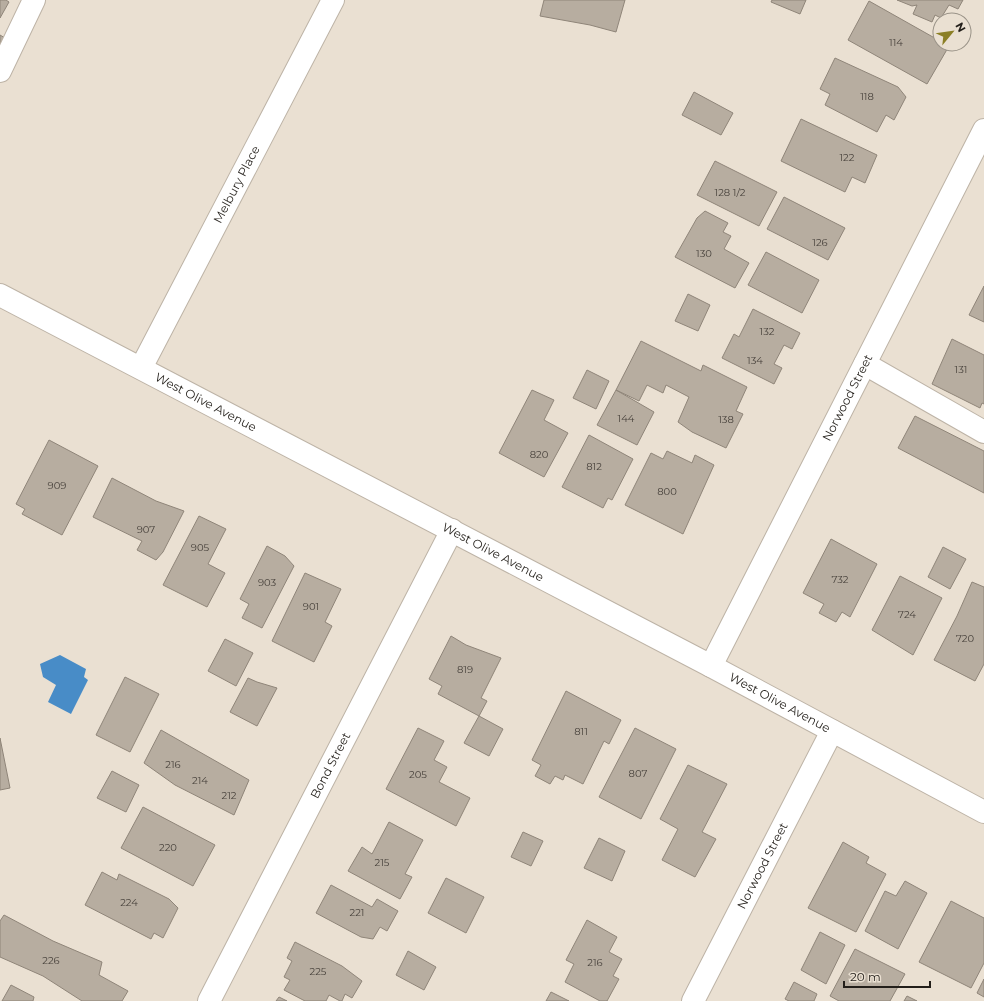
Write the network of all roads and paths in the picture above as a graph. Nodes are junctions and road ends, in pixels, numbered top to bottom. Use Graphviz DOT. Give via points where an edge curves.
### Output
graph roads {
  1 [pos="34,0"];
  2 [pos="333,0"];
  3 [pos="0,71"];
  4 [pos="984,130"];
  5 [pos="0,295"];
  6 [pos="865,364"];
  7 [pos="141,368"];
  8 [pos="984,432"];
  9 [pos="452,530"];
  10 [pos="712,666"];
  11 [pos="832,731"];
  12 [pos="984,812"];
  13 [pos="209,1001"];
  14 [pos="693,1001"];
  1 -- 3 [label="street"];
  2 -- 7 [label="street, Melbury Place"];
  4 -- 6 [label="street, Norwood Street"];
  5 -- 7 [label="street, West Olive Avenue"];
  6 -- 8 [label="street"];
  6 -- 10 [label="street, Norwood Street"];
  7 -- 9 [label="street, West Olive Avenue"];
  9 -- 10 [label="street, West Olive Avenue"];
  9 -- 13 [label="street, Bond Street"];
  10 -- 11 [label="street, West Olive Avenue"];
  11 -- 12 [label="street, West Olive Avenue"];
  11 -- 14 [label="street, Norwood Street"];
}
